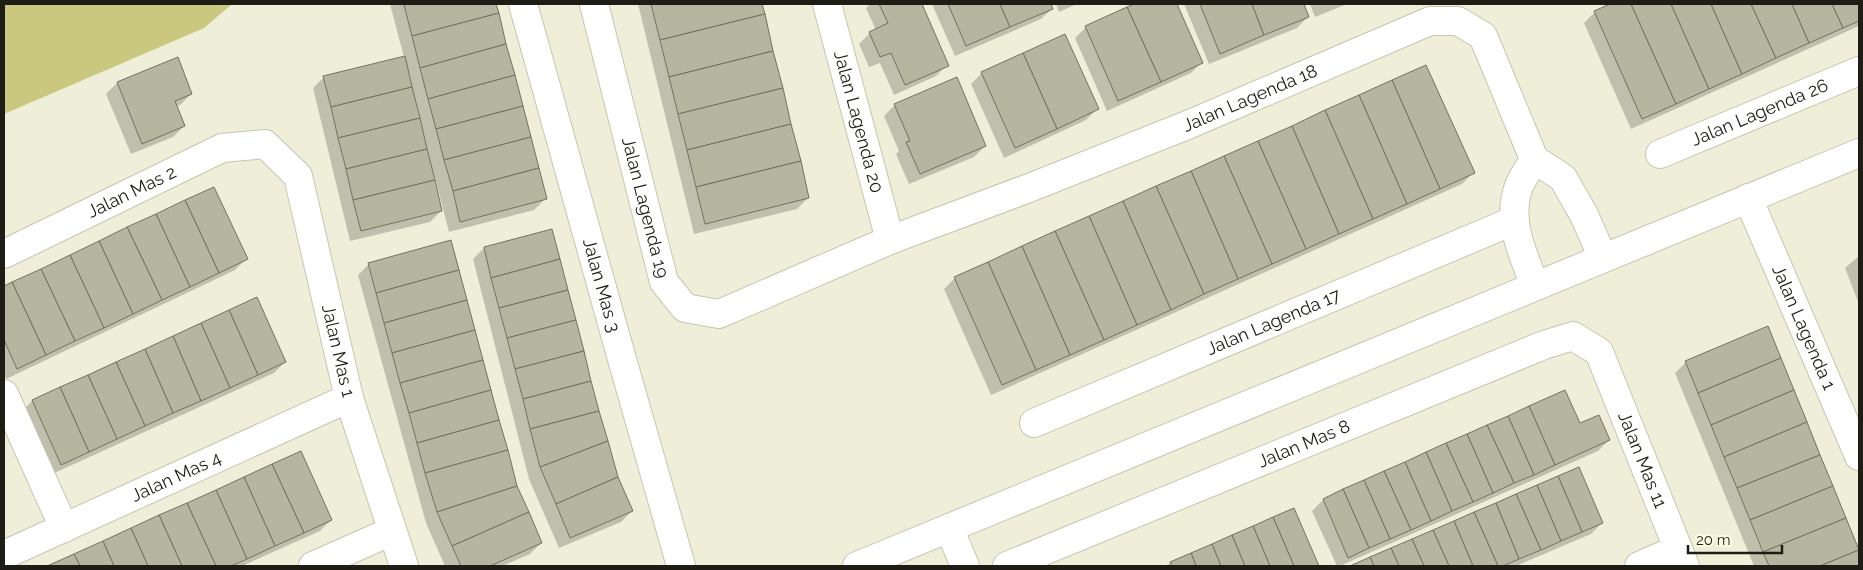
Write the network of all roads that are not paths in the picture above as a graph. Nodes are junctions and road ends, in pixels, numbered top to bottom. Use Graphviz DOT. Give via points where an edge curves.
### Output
graph roads {
  1 [pos="523,4"];
  2 [pos="594,4"];
  3 [pos="827,4"];
  4 [pos="1859,71"];
  5 [pos="265,144"];
  6 [pos="1859,152"];
  7 [pos="1660,154"];
  8 [pos="1534,159"];
  9 [pos="1748,198"];
  10 [pos="1513,221"];
  11 [pos="890,240"];
  12 [pos="4,254"];
  13 [pos="1603,258"];
  14 [pos="1535,286"];
  15 [pos="1599,352"];
  16 [pos="4,394"];
  17 [pos="349,398"];
  18 [pos="1034,423"];
  19 [pos="1859,456"];
  20 [pos="64,528"];
  21 [pos="949,528"];
  22 [pos="392,531"];
  23 [pos="4,555"];
  24 [pos="1682,558"];
  25 [pos="676,564"];
  26 [pos="313,566"];
  27 [pos="404,566"];
  28 [pos="857,566"];
  29 [pos="965,566"];
  30 [pos="1008,566"];
  31 [pos="1639,566"];
  1 -- 25 [label="street, Jalan Mas 3"];
  2 -- 11 [label="street, Jalan Lagenda 19" via="664,282 685,308 719,314"];
  3 -- 11 [label="street, Jalan Lagenda 20"];
  4 -- 7 [label="street, Jalan Lagenda 26"];
  5 -- 12 [label="street, Jalan Mas 2" via="222,148"];
  5 -- 17 [label="street, Jalan Mas 1" via="298,176"];
  6 -- 9 [label="street"];
  8 -- 10 [label="street" via="1519,187"];
  8 -- 11 [label="street, Jalan Lagenda 18" via="1483,36 1458,21 1430,21 1190,124"];
  8 -- 13 [label="street" via="1563,178"];
  9 -- 13 [label="street"];
  9 -- 19 [label="street, Jalan Lagenda 1"];
  10 -- 14 [label="street"];
  10 -- 18 [label="street, Jalan Lagenda 17"];
  13 -- 14 [label="street"];
  14 -- 21 [label="street"];
  15 -- 24 [label="street, Jalan Mas 11"];
  15 -- 30 [label="street, Jalan Mas 8" via="1573,336 1544,345"];
  16 -- 20 [label="street"];
  17 -- 20 [label="street, Jalan Mas 4"];
  17 -- 22 [label="street, Jalan Mas 1"];
  20 -- 23 [label="street, Jalan Mas 4"];
  21 -- 28 [label="street"];
  21 -- 29 [label="street"];
  22 -- 26 [label="street"];
  22 -- 27 [label="street, Jalan Mas 1"];
  24 -- 31 [label="street"];
}
